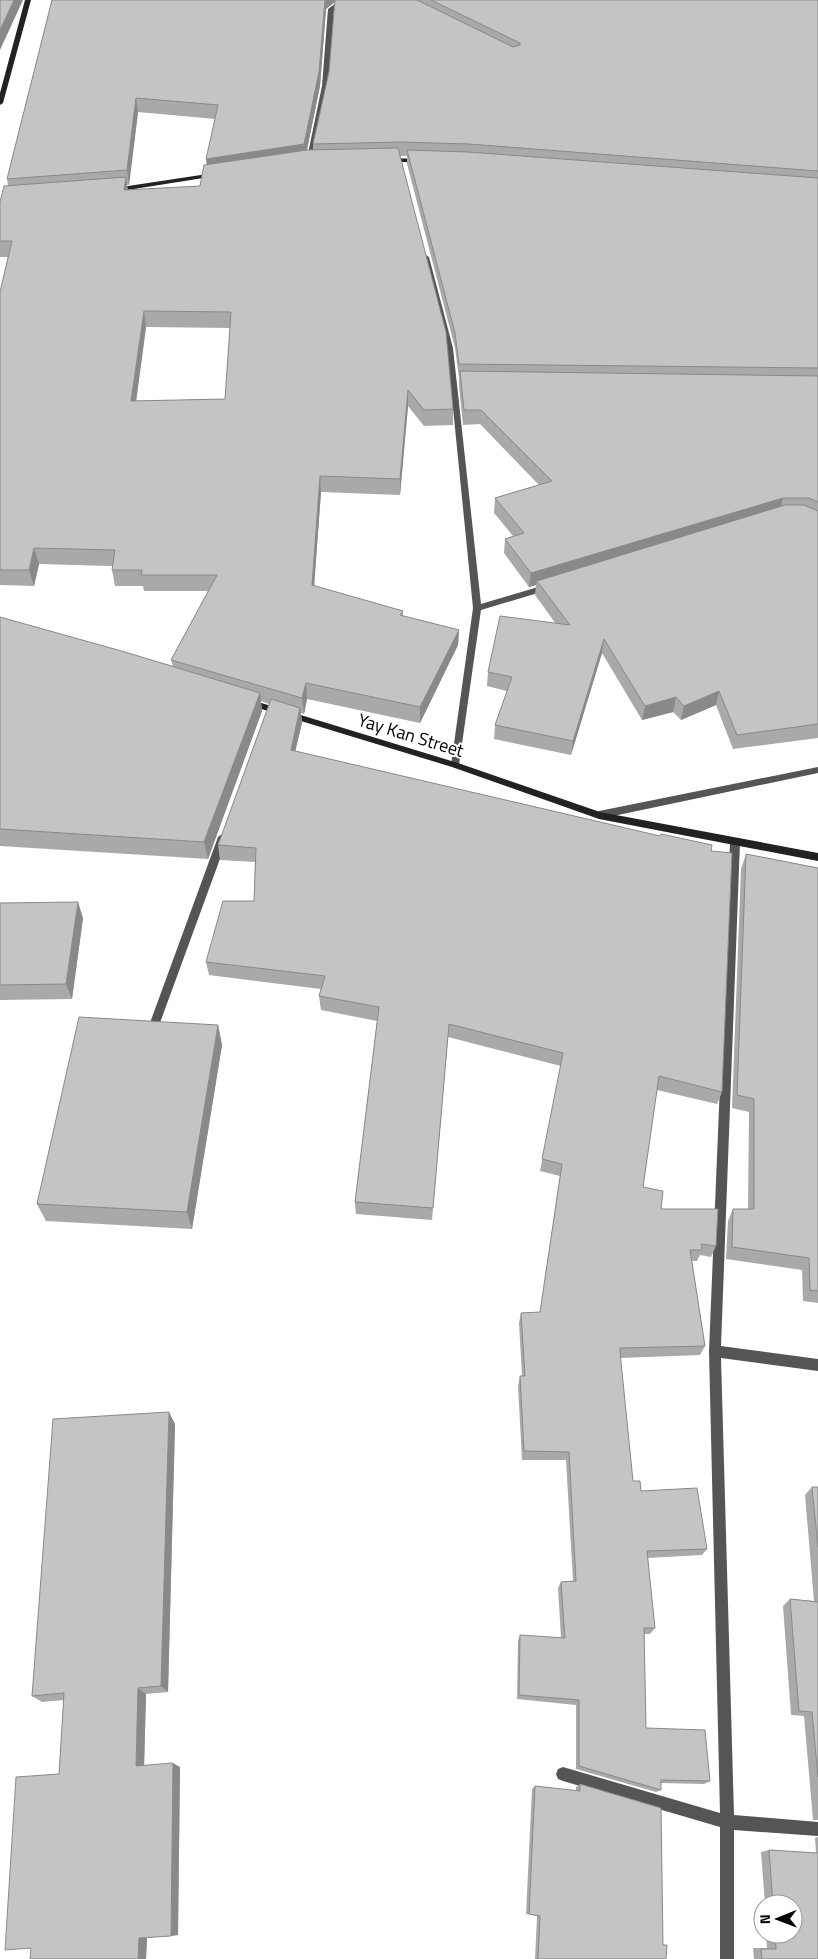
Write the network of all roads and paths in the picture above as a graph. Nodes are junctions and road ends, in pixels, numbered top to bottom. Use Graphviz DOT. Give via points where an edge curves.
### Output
graph roads {
  1 [pos="28,0"];
  2 [pos="363,0"];
  3 [pos="0,103"];
  4 [pos="382,160"];
  5 [pos="401,160"];
  6 [pos="318,161"];
  7 [pos="430,161"];
  8 [pos="308,162"];
  9 [pos="299,163"];
  10 [pos="403,169"];
  11 [pos="222,174"];
  12 [pos="110,190"];
  13 [pos="424,250"];
  14 [pos="454,382"];
  15 [pos="464,382"];
  16 [pos="553,585"];
  17 [pos="477,608"];
  18 [pos="234,698"];
  19 [pos="455,765"];
  20 [pos="818,770"];
  21 [pos="599,815"];
  22 [pos="226,828"];
  23 [pos="735,842"];
  24 [pos="818,857"];
  25 [pos="152,1031"];
  26 [pos="715,1351"];
  27 [pos="818,1365"];
  28 [pos="563,1774"];
  29 [pos="727,1822"];
  30 [pos="818,1829"];
  31 [pos="727,1959"];
  1 -- 3 [label="main road"];
  2 -- 8 [label="street" via="338,4 331,9 325,86"];
  4 -- 5 [label="main road"];
  5 -- 7 [label="main road"];
  5 -- 10 [label="street"];
  6 -- 8 [label="main road"];
  8 -- 9 [label="main road"];
  11 -- 12 [label="main road"];
  13 -- 14 [label="street" via="450,348"];
  14 -- 15 [label="street"];
  14 -- 17 [label="street"];
  16 -- 17 [label="street"];
  17 -- 19 [label="street"];
  18 -- 19 [label="main road, Yay Kan Street" via="268,712"];
  19 -- 21 [label="main road, Yay Kan Street"];
  20 -- 21 [label="street"];
  21 -- 23 [label="main road, Yay Kan Street"];
  22 -- 25 [label="street"];
  23 -- 24 [label="main road, Yay Kan Street"];
  23 -- 26 [label="street"];
  26 -- 27 [label="street"];
  26 -- 29 [label="street"];
  28 -- 29 [label="street"];
  29 -- 30 [label="street"];
  29 -- 31 [label="street"];
}
